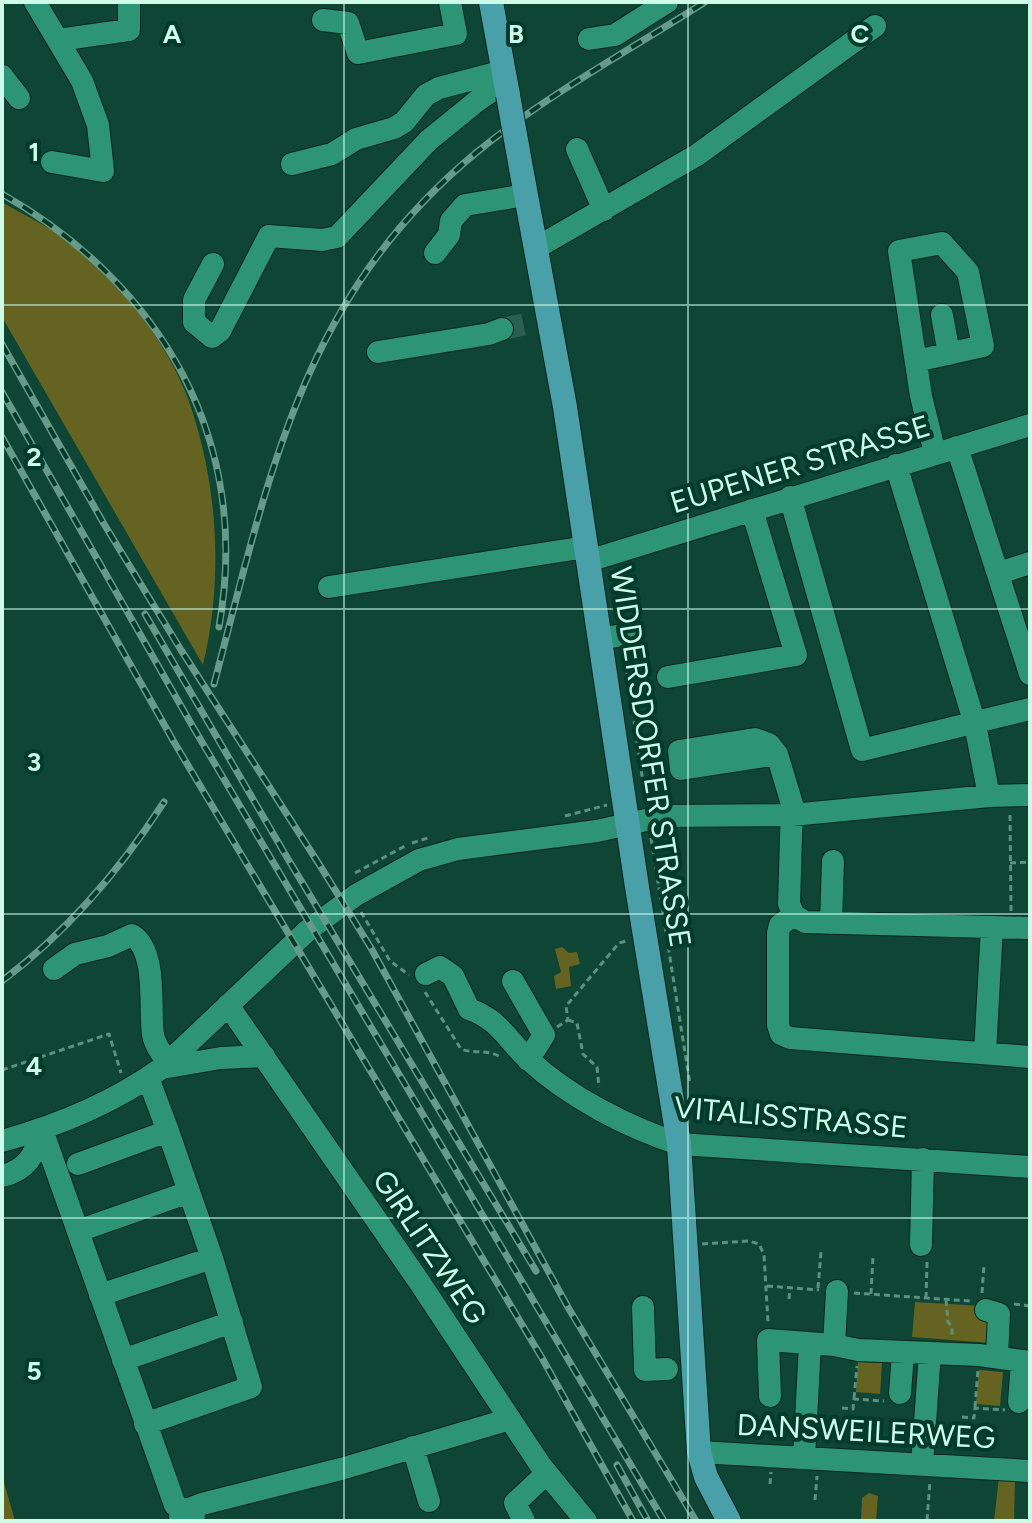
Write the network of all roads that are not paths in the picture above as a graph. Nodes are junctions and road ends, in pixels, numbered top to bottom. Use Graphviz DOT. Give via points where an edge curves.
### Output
graph roads {
  1 [pos="35,2"];
  2 [pos="129,2"];
  3 [pos="450,2"];
  4 [pos="491,2"];
  5 [pos="667,2"];
  6 [pos="323,20"];
  7 [pos="875,26"];
  8 [pos="589,39"];
  9 [pos="58,40"];
  10 [pos="2,76"];
  11 [pos="506,82"];
  12 [pos="19,98"];
  13 [pos="577,149"];
  14 [pos="52,162"];
  15 [pos="292,164"];
  16 [pos="526,195"];
  17 [pos="604,210"];
  18 [pos="536,248"];
  19 [pos="435,253"];
  20 [pos="213,264"];
  21 [pos="942,315"];
  22 [pos="502,329"];
  23 [pos="378,352"];
  24 [pos="949,354"];
  25 [pos="916,361"];
  26 [pos="1030,425"];
  27 [pos="957,447"];
  28 [pos="935,453"];
  29 [pos="896,465"];
  30 [pos="790,497"];
  31 [pos="752,510"];
  32 [pos="587,554"];
  33 [pos="1030,563"];
  34 [pos="999,573"];
  35 [pos="329,587"];
  36 [pos="1029,670"];
  37 [pos="668,677"];
  38 [pos="1030,709"];
  39 [pos="975,724"];
  40 [pos="777,754"];
  41 [pos="1009,796"];
  42 [pos="792,815"];
  43 [pos="628,825"];
  44 [pos="833,861"];
  45 [pos="794,915"];
  46 [pos="831,923"];
  47 [pos="1011,928"];
  48 [pos="54,969"];
  49 [pos="418,978"];
  50 [pos="513,981"];
  51 [pos="981,1000"];
  52 [pos="1011,1003"];
  53 [pos="228,1005"];
  54 [pos="985,1053"];
  55 [pos="264,1056"];
  56 [pos="525,1056"];
  57 [pos="1030,1057"];
  58 [pos="159,1070"];
  59 [pos="42,1130"];
  60 [pos="168,1131"];
  61 [pos="2,1141"];
  62 [pos="679,1144"];
  63 [pos="923,1159"];
  64 [pos="78,1164"];
  65 [pos="1030,1167"];
  66 [pos="2,1176"];
  67 [pos="189,1192"];
  68 [pos="78,1231"];
  69 [pos="921,1245"];
  70 [pos="212,1258"];
  71 [pos="828,1291"];
  72 [pos="100,1295"];
  73 [pos="643,1307"];
  74 [pos="986,1310"];
  75 [pos="232,1322"];
  76 [pos="810,1344"];
  77 [pos="834,1345"];
  78 [pos="903,1353"];
  79 [pos="940,1353"];
  80 [pos="988,1356"];
  81 [pos="123,1360"];
  82 [pos="1026,1362"];
  83 [pos="680,1368"];
  84 [pos="770,1396"];
  85 [pos="897,1397"];
  86 [pos="1019,1407"];
  87 [pos="510,1419"];
  88 [pos="145,1424"];
  89 [pos="413,1447"];
  90 [pos="699,1452"];
  91 [pos="811,1458"];
  92 [pos="926,1465"];
  93 [pos="1030,1471"];
  94 [pos="547,1473"];
  95 [pos="429,1501"];
  96 [pos="185,1516"];
  97 [pos="524,1521"];
  98 [pos="586,1521"];
  99 [pos="729,1521"];
  1 -- 9 [label="street"];
  2 -- 9 [label="street" via="129,30"];
  3 -- 6 [label="street" via="456,34 358,53 348,23"];
  4 -- 11 [label="main road, WIDDERSDORFER STRASSE"];
  5 -- 8 [label="street" via="615,35"];
  7 -- 17 [label="street" via="697,155"];
  9 -- 14 [label="street" via="82,81 98,125 103,171"];
  10 -- 12 [label="street"];
  11 -- 15 [label="street" via="439,88 394,128"];
  11 -- 16 [label="main road, WIDDERSDORFER STRASSE, bridge"];
  11 -- 20 [label="street" via="429,140 337,237 269,236 220,331 212,337 192,318 194,300"];
  13 -- 17 [label="street"];
  16 -- 18 [label="main road, WIDDERSDORFER STRASSE"];
  16 -- 19 [label="street" via="465,205"];
  17 -- 18 [label="street"];
  18 -- 32 [label="main road, WIDDERSDORFER STRASSE" via="540,322"];
  21 -- 24 [label="street"];
  22 -- 23 [label="street"];
  24 -- 25 [label="street"];
  24 -- 25 [label="street" via="983,346 968,272 942,243 899,251"];
  25 -- 28 [label="street"];
  26 -- 27 [label="street, EUPENER STRASSE"];
  27 -- 28 [label="street, EUPENER STRASSE"];
  27 -- 34 [label="street"];
  28 -- 29 [label="street, EUPENER STRASSE"];
  29 -- 30 [label="street, EUPENER STRASSE"];
  29 -- 39 [label="street"];
  30 -- 31 [label="street, EUPENER STRASSE"];
  30 -- 39 [label="street" via="862,750"];
  31 -- 32 [label="street, EUPENER STRASSE"];
  31 -- 37 [label="street" via="796,655"];
  32 -- 35 [label="street, EUPENER STRASSE"];
  32 -- 43 [label="main road, WIDDERSDORFER STRASSE" via="613,637"];
  33 -- 34 [label="street"];
  34 -- 36 [label="street"];
  38 -- 39 [label="street"];
  39 -- 41 [label="street"];
  40 -- 42 [label="street"];
  41 -- 42 [label="street"];
  42 -- 43 [label="street" via="664,816"];
  42 -- 45 [label="street" via="789,904"];
  43 -- 53 [label="street" via="458,849 419,860 334,910"];
  43 -- 62 [label="main road, WIDDERSDORFER STRASSE"];
  44 -- 46 [label="street"];
  45 -- 46 [label="street" via="805,922"];
  45 -- 54 [label="street" via="778,933 781,1034"];
  46 -- 47 [label="street"];
  47 -- 51 [label="street"];
  48 -- 58 [label="street" via="75,954 132,935 138,939 152,984"];
  49 -- 56 [label="street, VITALISSTRASSE" via="440,967 453,976 469,1009 490,1017"];
  50 -- 56 [label="street" via="544,1035"];
  51 -- 52 [label="street"];
  51 -- 54 [label="street"];
  53 -- 55 [label="street, GIRLITZWEG"];
  53 -- 58 [label="street"];
  54 -- 57 [label="street"];
  55 -- 58 [label="street"];
  55 -- 87 [label="street, GIRLITZWEG"];
  56 -- 62 [label="street, VITALISSTRASSE" via="580,1097"];
  58 -- 59 [label="street" via="102,1105"];
  58 -- 60 [label="street"];
  59 -- 61 [label="street"];
  59 -- 66 [label="street" via="27,1165"];
  59 -- 68 [label="street"];
  60 -- 64 [label="street"];
  60 -- 67 [label="street"];
  62 -- 63 [label="street, VITALISSTRASSE"];
  62 -- 83 [label="main road, WIDDERSDORFER STRASSE" via="686,1243"];
  63 -- 65 [label="street, VITALISSTRASSE"];
  63 -- 69 [label="street"];
  67 -- 68 [label="street"];
  67 -- 70 [label="street"];
  68 -- 72 [label="street"];
  70 -- 72 [label="street"];
  70 -- 75 [label="street"];
  71 -- 77 [label="street"];
  72 -- 81 [label="street"];
  73 -- 83 [label="street" via="645,1370"];
  74 -- 80 [label="street" via="999,1314"];
  75 -- 81 [label="street"];
  75 -- 88 [label="street" via="251,1387"];
  76 -- 77 [label="street"];
  76 -- 84 [label="street" via="768,1340"];
  76 -- 91 [label="street"];
  77 -- 78 [label="street"];
  78 -- 79 [label="street"];
  78 -- 85 [label="street"];
  79 -- 80 [label="street"];
  79 -- 92 [label="street"];
  80 -- 82 [label="street"];
  81 -- 88 [label="street"];
  82 -- 86 [label="street"];
  83 -- 90 [label="main road, WIDDERSDORFER STRASSE"];
  87 -- 89 [label="street"];
  87 -- 94 [label="street, GIRLITZWEG"];
  88 -- 96 [label="street" via="175,1505"];
  89 -- 95 [label="street"];
  89 -- 96 [label="street"];
  90 -- 91 [label="street, DANSWEILERWEG"];
  90 -- 99 [label="main road, WIDDERSDORFER STRASSE"];
  91 -- 92 [label="street, DANSWEILERWEG"];
  92 -- 93 [label="street, DANSWEILERWEG"];
  94 -- 97 [label="street" via="515,1503"];
  94 -- 98 [label="street, GIRLITZWEG"];
}
